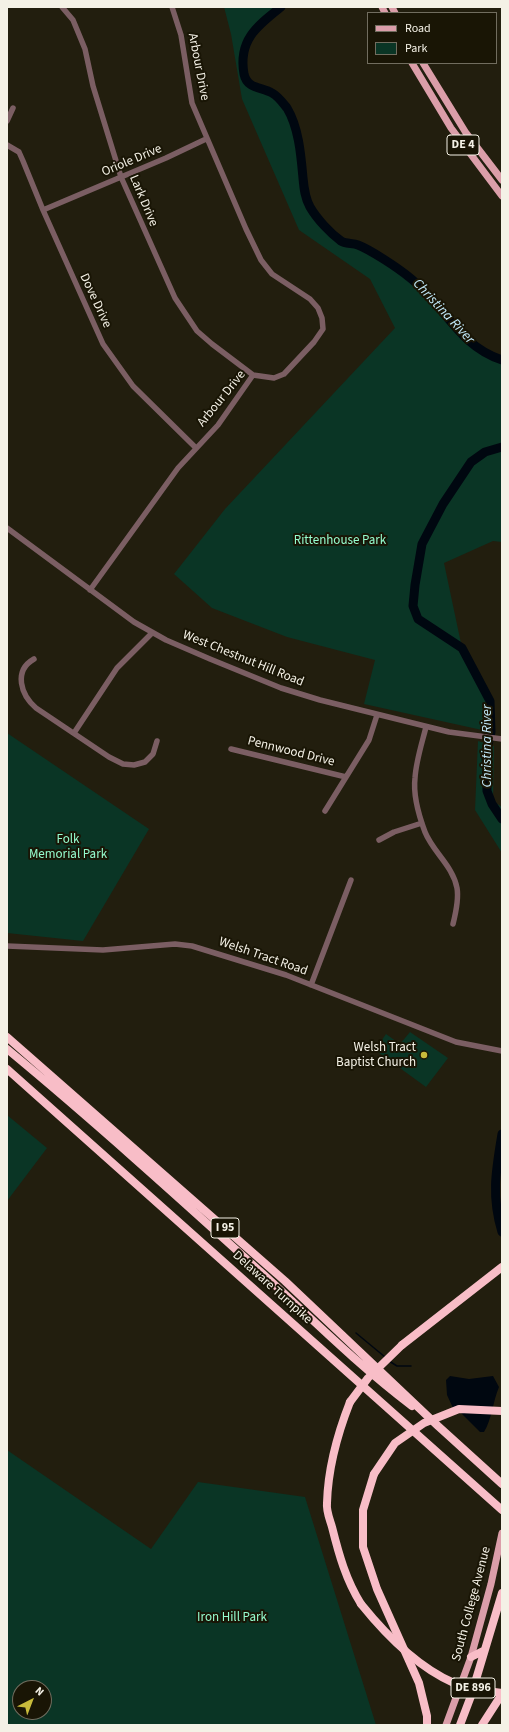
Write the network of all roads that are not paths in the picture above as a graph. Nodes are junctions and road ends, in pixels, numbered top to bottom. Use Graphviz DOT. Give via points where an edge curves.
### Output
graph roads {
  1 [pos="62,7"];
  2 [pos="172,7"];
  3 [pos="413,64"];
  4 [pos="424,64"];
  5 [pos="13,108"];
  6 [pos="7,121"];
  7 [pos="206,139"];
  8 [pos="7,145"];
  9 [pos="121,177"];
  10 [pos="502,180"];
  11 [pos="502,196"];
  12 [pos="43,210"];
  13 [pos="253,375"];
  14 [pos="196,448"];
  15 [pos="7,529"];
  16 [pos="90,590"];
  17 [pos="152,633"];
  18 [pos="34,659"];
  19 [pos="377,715"];
  20 [pos="426,727"];
  21 [pos="74,733"];
  22 [pos="499,738"];
  23 [pos="157,742"];
  24 [pos="231,749"];
  25 [pos="346,777"];
  26 [pos="325,811"];
  27 [pos="422,823"];
  28 [pos="379,840"];
  29 [pos="351,880"];
  30 [pos="453,924"];
  31 [pos="7,946"];
  32 [pos="311,985"];
  33 [pos="7,1037"];
  34 [pos="7,1049"];
  35 [pos="502,1051"];
  36 [pos="7,1069"];
  37 [pos="500,1269"];
  38 [pos="502,1411"];
  39 [pos="438,1426"];
  40 [pos="502,1484"];
  41 [pos="502,1510"];
  42 [pos="502,1533"];
  43 [pos="502,1593"];
  44 [pos="483,1651"];
  45 [pos="471,1657"];
  46 [pos="502,1694"];
  47 [pos="427,1725"];
  48 [pos="446,1725"];
  49 [pos="460,1725"];
  50 [pos="482,1725"];
  1 -- 9 [label="street, Lark Drive" via="73,20 85,50 93,86"];
  2 -- 7 [label="street, Arbour Drive" via="181,35 192,103"];
  3 -- 11 [label="main road, DE 4" via="451,128"];
  4 -- 10 [label="main road, DE 4" via="466,133"];
  5 -- 6 [label="street"];
  7 -- 9 [label="street, Oriole Drive"];
  7 -- 13 [label="street, Arbour Drive" via="261,260 272,274 310,299 322,318 323,329 284,374 274,378"];
  8 -- 12 [label="street, Dove Drive" via="19,152"];
  9 -- 12 [label="street, Oriole Drive"];
  9 -- 13 [label="street, Lark Drive" via="165,279 186,317 212,344"];
  12 -- 14 [label="street, Dove Drive" via="103,344 133,386"];
  13 -- 14 [label="street, Arbour Drive" via="218,425"];
  14 -- 16 [label="street, Arbour Drive" via="178,468"];
  15 -- 16 [label="street, West Chestnut Hill Road"];
  16 -- 17 [label="street, West Chestnut Hill Road"];
  17 -- 19 [label="street, West Chestnut Hill Road" via="281,688"];
  17 -- 21 [label="street" via="117,668"];
  18 -- 21 [label="street" via="22,672 21,682 27,699 36,708"];
  19 -- 20 [label="street, West Chestnut Hill Road"];
  19 -- 25 [label="street" via="369,740"];
  20 -- 22 [label="street, West Chestnut Hill Road"];
  20 -- 27 [label="street" via="414,778"];
  21 -- 23 [label="street" via="110,757 128,764 140,764 150,758 156,750"];
  24 -- 25 [label="street, Pennwood Drive"];
  25 -- 26 [label="street"];
  27 -- 28 [label="street"];
  27 -- 30 [label="street" via="429,841 457,887"];
  29 -- 32 [label="street"];
  31 -- 32 [label="street, Welsh Tract Road" via="104,950 185,944 213,951"];
  32 -- 35 [label="street, Welsh Tract Road" via="443,1037 467,1045"];
  33 -- 39 [label="highway, Delaware Turnpike / I 95" via="285,1281"];
  34 -- 39 [label="highway, Delaware Turnpike / I 95" via="46,1081 373,1375"];
  36 -- 41 [label="highway, Delaware Turnpike / I 95"];
  37 -- 46 [label="highway, bridge" via="402,1345 368,1378 350,1402 338,1431 326,1505 350,1587 379,1627 431,1671 455,1683"];
  38 -- 47 [label="highway, bridge" via="459,1409 424,1423 396,1443 374,1474 362,1510 363,1547 377,1589 419,1683"];
  39 -- 40 [label="highway, Delaware Turnpike / I 95"];
  42 -- 45 [label="main road, South College Avenue / DE 896"];
  43 -- 44 [label="highway, South College Avenue / DE 896"];
  44 -- 45 [label="highway"];
  44 -- 49 [label="highway, South College Avenue / DE 896"];
  45 -- 48 [label="main road, South College Avenue / DE 896"];
  46 -- 50 [label="highway"];
}
